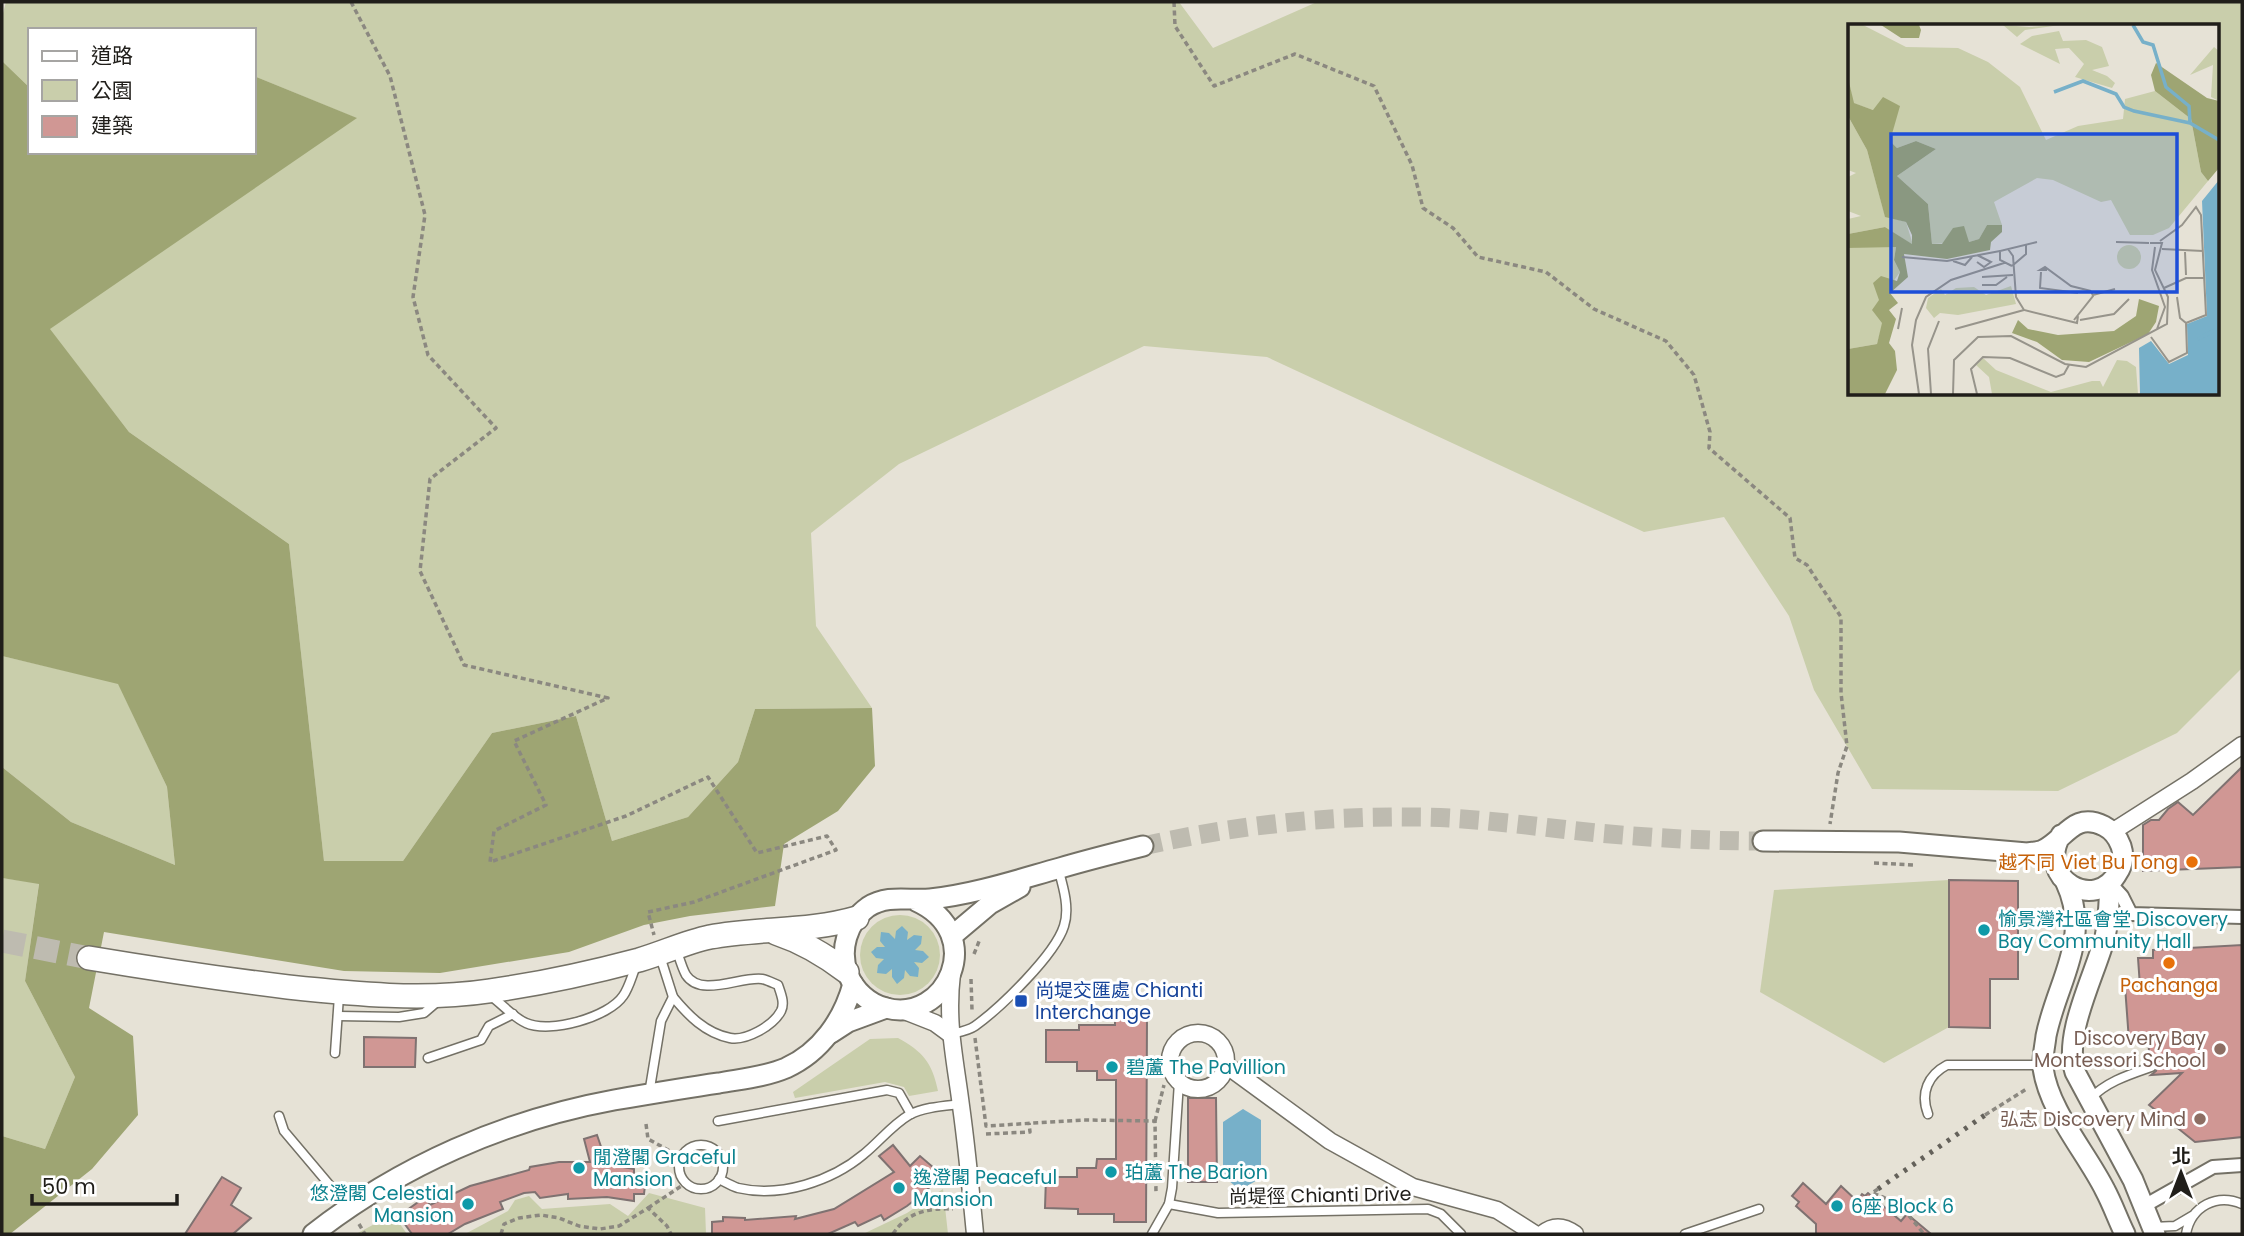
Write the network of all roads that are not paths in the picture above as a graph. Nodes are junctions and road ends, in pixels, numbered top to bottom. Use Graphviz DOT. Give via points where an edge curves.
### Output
graph roads {
  1 [pos="2242,745"];
  2 [pos="2112,832"];
  3 [pos="2062,835"];
  4 [pos="1763,841"];
  5 [pos="1143,846"];
  6 [pos="2027,853"];
  7 [pos="1058,868"];
  8 [pos="2061,875"];
  9 [pos="2110,883"];
  10 [pos="916,901"];
  11 [pos="2242,917"];
  12 [pos="857,918"];
  13 [pos="773,931"];
  14 [pos="952,936"];
  15 [pos="658,954"];
  16 [pos="89,958"];
  17 [pos="962,973"];
  18 [pos="850,978"];
  19 [pos="486,992"];
  20 [pos="339,993"];
  21 [pos="445,995"];
  22 [pos="673,997"];
  23 [pos="894,1009"];
  24 [pos="513,1014"];
  25 [pos="338,1016"];
  26 [pos="2074,1032"];
  27 [pos="830,1033"];
  28 [pos="950,1034"];
  29 [pos="335,1053"];
  30 [pos="428,1058"];
  31 [pos="1226,1065"];
  32 [pos="2151,1067"];
  33 [pos="2044,1071"];
  34 [pos="1179,1082"];
  35 [pos="649,1094"];
  36 [pos="2090,1099"];
  37 [pos="961,1104"];
  38 [pos="911,1114"];
  39 [pos="1928,1114"];
  40 [pos="279,1116"];
  41 [pos="718,1121"];
  42 [pos="2084,1155"];
  43 [pos="2242,1165"];
  44 [pos="719,1179"];
  45 [pos="1169,1204"];
  46 [pos="2242,1204"];
  47 [pos="2144,1206"];
  48 [pos="1759,1209"];
  49 [pos="2193,1215"];
  50 [pos="354,1216"];
  51 [pos="2149,1232"];
  52 [pos="313,1234"];
  53 [pos="975,1234"];
  54 [pos="1152,1234"];
  55 [pos="1461,1234"];
  56 [pos="1535,1234"];
  57 [pos="1542,1234"];
  58 [pos="1576,1234"];
  59 [pos="1685,1234"];
  60 [pos="2125,1234"];
  61 [pos="2186,1234"];
  1 -- 2 [label="street"];
  2 -- 3 [label="street" via="2089,822"];
  2 -- 9 [label="street" via="2122,848 2122,861"];
  3 -- 6 [label="street" via="2043,850"];
  3 -- 8 [label="street" via="2054,850"];
  4 -- 6 [label="street" via="1943,844"];
  5 -- 7 [label="street"];
  6 -- 8 [label="street"];
  7 -- 10 [label="street" via="974,892"];
  7 -- 14 [label="street" via="990,904"];
  7 -- 28 [label="lane" via="1067,908 1059,939 1004,1001 974,1027"];
  8 -- 9 [label="street" via="2076,889 2088,891"];
  8 -- 33 [label="street" via="2077,917 2074,945 2048,1027"];
  9 -- 11 [label="street" via="2131,914"];
  9 -- 26 [label="street" via="2104,939"];
  10 -- 12 [label="street" via="884,900"];
  10 -- 14 [label="street" via="943,919"];
  12 -- 13 [label="main road"];
  12 -- 18 [label="street" via="844,947"];
  13 -- 15 [label="main road" via="707,938"];
  13 -- 18 [label="main road" via="815,950"];
  14 -- 17 [label="street"];
  15 -- 19 [label="main road" via="587,974"];
  15 -- 22 [label="lane"];
  15 -- 22 [label="lane" via="702,985 763,979 778,985 783,997 781,1011 770,1024 732,1039 689,1017"];
  15 -- 24 [label="lane" via="609,1011 546,1027 526,1023"];
  16 -- 20 [label="main road"];
  17 -- 23 [label="street" via="930,1000"];
  17 -- 28 [label="street" via="949,996"];
  18 -- 23 [label="street" via="872,1002"];
  18 -- 27 [label="street" via="841,1016"];
  19 -- 21 [label="main road"];
  19 -- 24 [label="lane"];
  20 -- 21 [label="main road"];
  20 -- 25 [label="lane"];
  21 -- 25 [label="lane" via="424,1013"];
  22 -- 35 [label="lane" via="661,1021"];
  23 -- 27 [label="street" via="857,1019"];
  23 -- 28 [label="street" via="935,1023"];
  24 -- 30 [label="lane" via="489,1026 481,1040"];
  25 -- 29 [label="lane"];
  26 -- 33 [label="street" via="2059,1060"];
  26 -- 36 [label="street" via="2071,1061"];
  27 -- 35 [label="street" via="813,1051 786,1068"];
  28 -- 37 [label="street"];
  31 -- 34 [label="street" via="1212,1086 1194,1089"];
  31 -- 34 [label="street" via="1222,1047 1209,1036 1182,1038 1170,1061"];
  31 -- 56 [label="street" via="1330,1142 1401,1181 1497,1210"];
  32 -- 36 [label="lane" via="2109,1083"];
  33 -- 39 [label="lane" via="1947,1065 1935,1072 1926,1086"];
  33 -- 42 [label="street" via="2057,1109"];
  34 -- 45 [label="lane"];
  35 -- 50 [label="street" via="583,1106 474,1140 421,1165"];
  36 -- 42 [label="street" via="2075,1125"];
  36 -- 47 [label="street"];
  37 -- 38 [label="lane"];
  37 -- 53 [label="street"];
  38 -- 41 [label="lane" via="899,1093 887,1090"];
  38 -- 44 [label="lane" via="845,1168 822,1179 763,1190"];
  40 -- 50 [label="lane" via="284,1131"];
  42 -- 60 [label="street"];
  43 -- 47 [label="street" via="2213,1167"];
  44 -- 44 [label="lane" via="723,1165 712,1148 691,1147 681,1157 679,1170 686,1183 699,1188"];
  45 -- 54 [label="lane"];
  45 -- 55 [label="lane, 尚堤徑 Chianti Drive" via="1218,1213 1429,1209"];
  46 -- 49 [label="lane" via="2219,1200"];
  47 -- 51 [label="street"];
  48 -- 59 [label="lane"];
  49 -- 51 [label="lane" via="2175,1226"];
  49 -- 61 [label="lane"];
  50 -- 52 [label="street"];
  57 -- 58 [label="street" via="1560,1227"];
}
